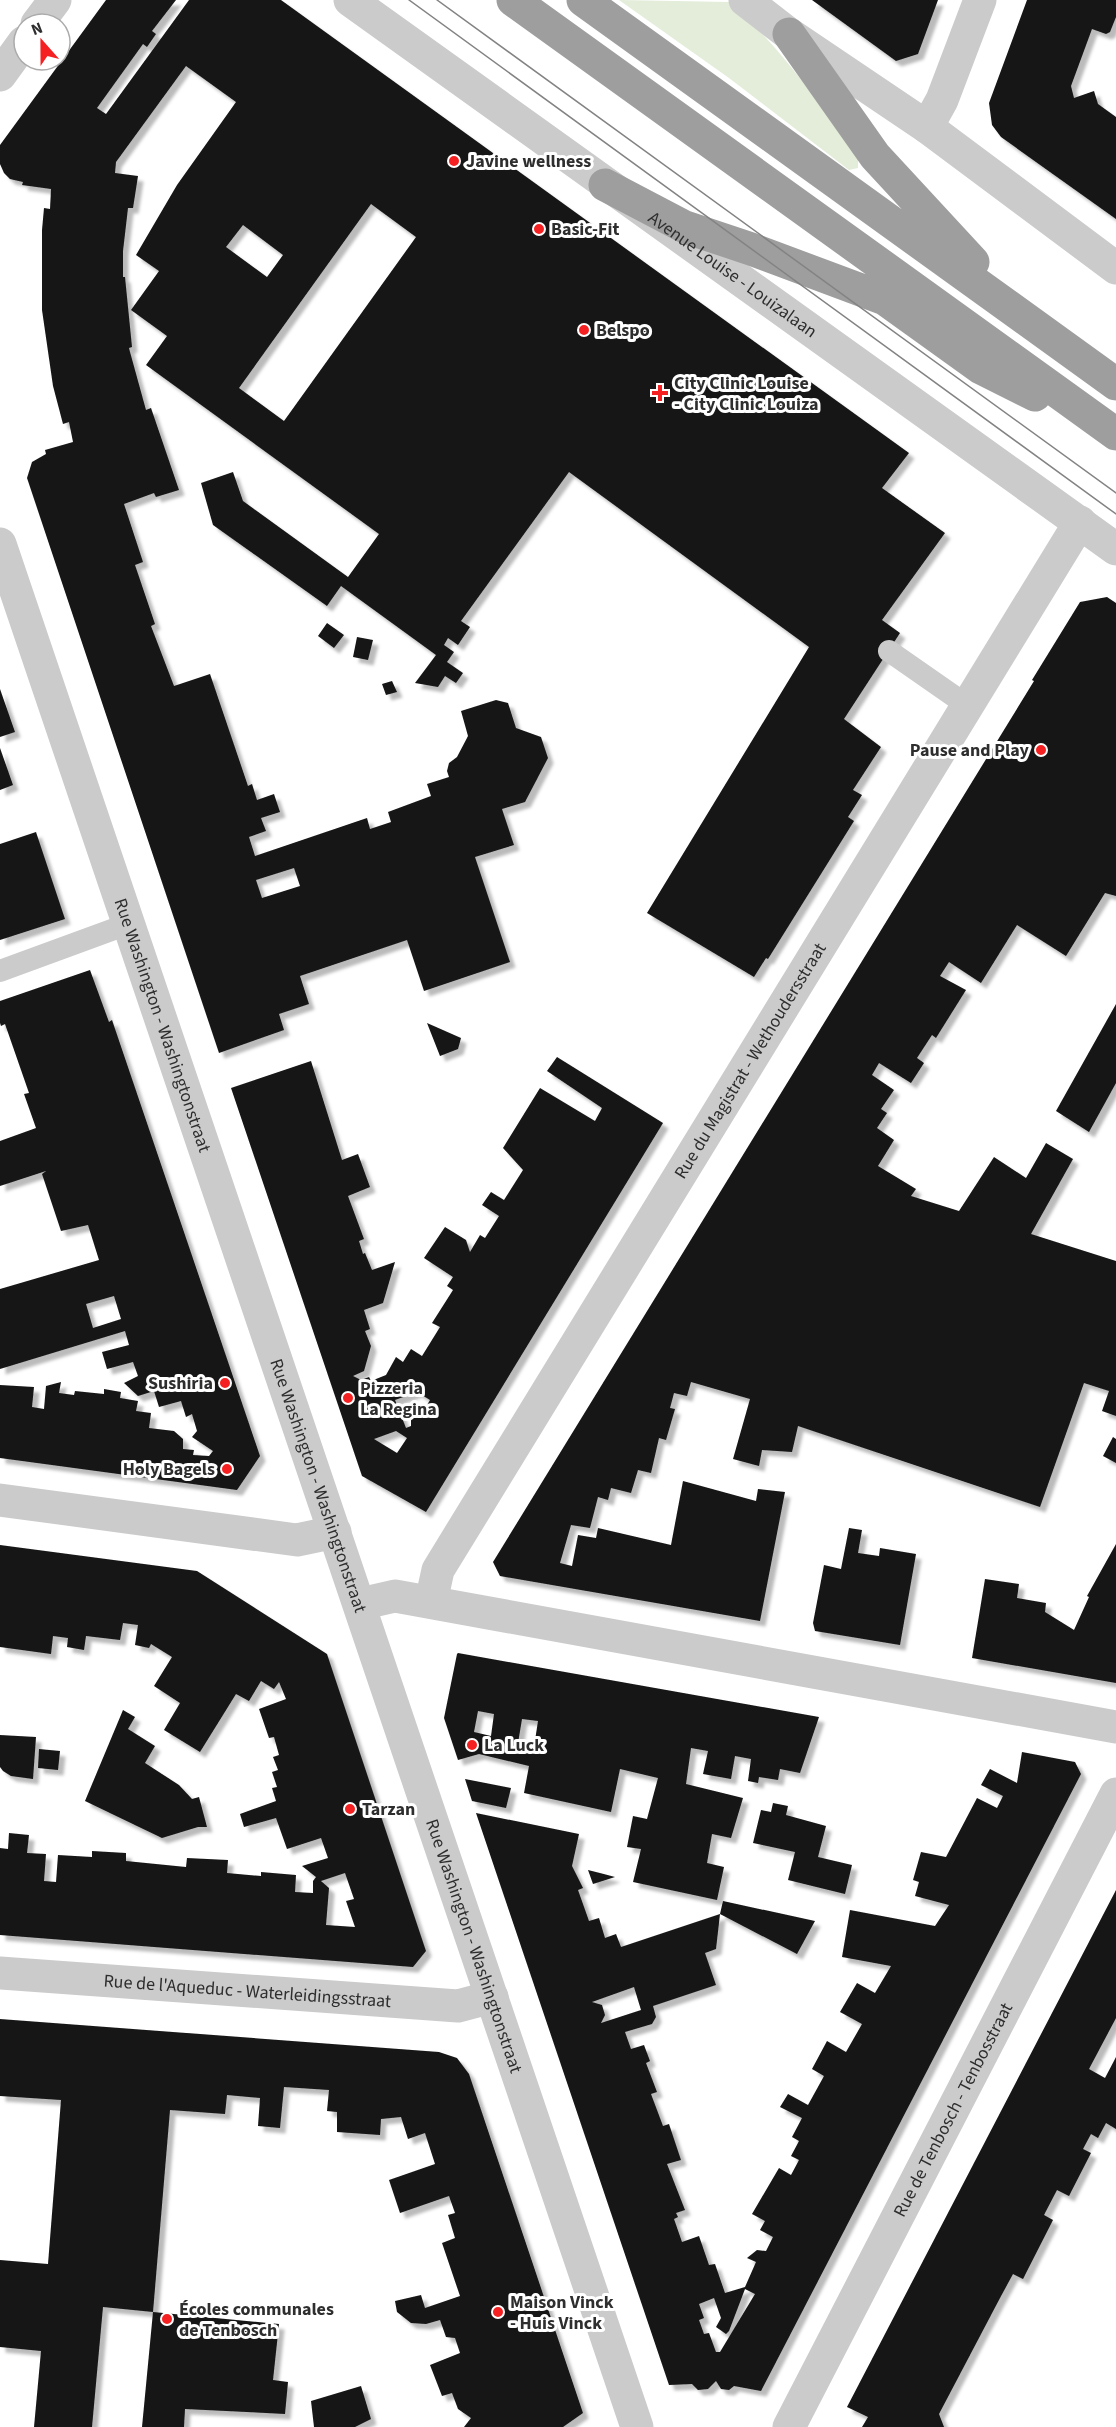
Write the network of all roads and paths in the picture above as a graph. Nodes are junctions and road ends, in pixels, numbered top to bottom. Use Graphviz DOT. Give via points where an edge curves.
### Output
graph roads {
  1 [pos="350,0"];
  2 [pos="513,0"];
  3 [pos="583,0"];
  4 [pos="745,0"];
  5 [pos="980,0"];
  6 [pos="789,34"];
  7 [pos="12,58"];
  8 [pos="0,75"];
  9 [pos="927,127"];
  10 [pos="605,185"];
  11 [pos="1116,268"];
  12 [pos="1035,325"];
  13 [pos="1116,384"];
  14 [pos="1116,435"];
  15 [pos="1080,522"];
  16 [pos="0,544"];
  17 [pos="1116,549"];
  18 [pos="889,651"];
  19 [pos="968,706"];
  20 [pos="128,924"];
  21 [pos="0,970"];
  22 [pos="0,1500"];
  23 [pos="335,1532"];
  24 [pos="431,1602"];
  25 [pos="360,1604"];
  26 [pos="1116,1727"];
  27 [pos="1116,1794"];
  28 [pos="0,1973"];
  29 [pos="492,1997"];
  30 [pos="637,2427"];
  31 [pos="789,2427"];
  1 -- 10 [label="street, Avenue Louise - Louizalaan"];
  2 -- 14 [label="highway"];
  3 -- 12 [label="highway"];
  4 -- 6 [label="street"];
  5 -- 9 [label="street" via="942,100"];
  6 -- 9 [label="street"];
  6 -- 12 [label="highway" via="875,156"];
  7 -- 8 [label="street"];
  9 -- 11 [label="street"];
  10 -- 14 [label="highway" via="685,227 885,299 981,368"];
  10 -- 15 [label="street, Avenue Louise - Louizalaan"];
  12 -- 13 [label="highway"];
  15 -- 17 [label="street, Avenue Louise - Louizalaan"];
  15 -- 19 [label="street, Rue du Magistrat - Wethoudersstraat"];
  16 -- 20 [label="street, Rue Washington - Washingtonstraat"];
  18 -- 19 [label="lane"];
  19 -- 24 [label="street, Rue du Magistrat - Wethoudersstraat" via="438,1570"];
  20 -- 21 [label="lane"];
  20 -- 23 [label="street, Rue Washington - Washingtonstraat"];
  22 -- 23 [label="street" via="297,1540"];
  23 -- 25 [label="street, Rue Washington - Washingtonstraat"];
  24 -- 25 [label="street" via="395,1596"];
  24 -- 26 [label="street"];
  25 -- 29 [label="street, Rue Washington - Washingtonstraat"];
  27 -- 31 [label="street, Rue de Tenbosch - Tenbosstraat"];
  28 -- 29 [label="street, Rue de l'Aqueduc - Waterleidingsstraat" via="458,2006"];
  29 -- 30 [label="street, Rue Washington - Washingtonstraat"];
}
